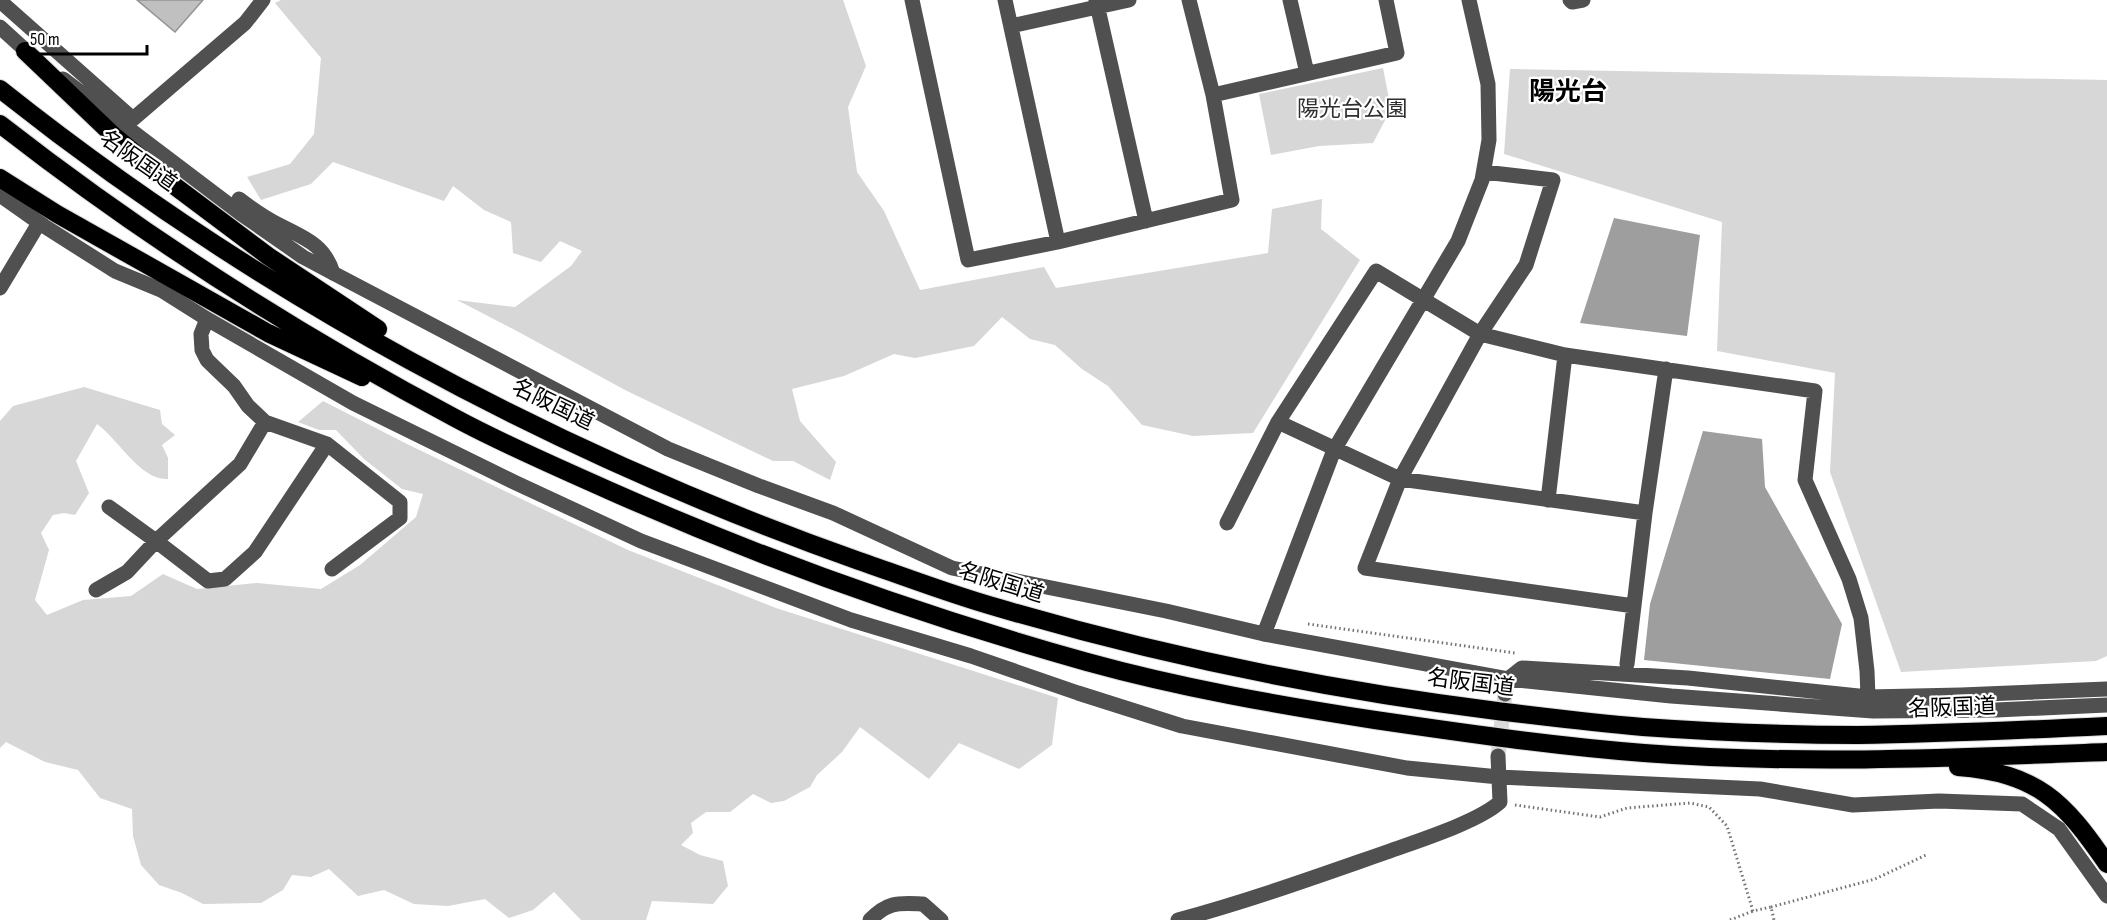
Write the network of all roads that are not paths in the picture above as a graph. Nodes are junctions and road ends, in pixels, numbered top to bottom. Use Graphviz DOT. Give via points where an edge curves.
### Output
graph roads {
  1 [pos="262,0"];
  2 [pos="912,0"];
  3 [pos="1005,0"];
  4 [pos="1129,0"];
  5 [pos="1189,0"];
  6 [pos="1290,0"];
  7 [pos="1386,0"];
  8 [pos="1469,0"];
  9 [pos="1570,0"];
  10 [pos="1583,0"];
  11 [pos="0,2"];
  12 [pos="1097,3"];
  13 [pos="1011,26"];
  14 [pos="0,27"];
  15 [pos="25,51"];
  16 [pos="1307,73"];
  17 [pos="0,89"];
  18 [pos="1213,95"];
  19 [pos="133,119"];
  20 [pos="0,124"];
  21 [pos="1484,172"];
  22 [pos="0,178"];
  23 [pos="0,195"];
  24 [pos="1146,221"];
  25 [pos="41,225"];
  26 [pos="1058,242"];
  27 [pos="333,273"];
  28 [pos="0,288"];
  29 [pos="1422,301"];
  30 [pos="207,319"];
  31 [pos="1480,334"];
  32 [pos="1565,355"];
  33 [pos="1666,369"];
  34 [pos="457,419"];
  35 [pos="265,422"];
  36 [pos="1278,422"];
  37 [pos="327,444"];
  38 [pos="1334,450"];
  39 [pos="1400,479"];
  40 [pos="681,492"];
  41 [pos="1548,500"];
  42 [pos="109,507"];
  43 [pos="1645,513"];
  44 [pos="1227,523"];
  45 [pos="156,542"];
  46 [pos="332,569"];
  47 [pos="96,590"];
  48 [pos="1634,606"];
  49 [pos="1264,634"];
  50 [pos="1627,664"];
  51 [pos="1507,687"];
  52 [pos="2107,688"];
  53 [pos="1868,697"];
  54 [pos="2107,705"];
  55 [pos="2107,726"];
  56 [pos="1533,741"];
  57 [pos="2107,752"];
  58 [pos="1498,756"];
  59 [pos="1499,777"];
  60 [pos="2107,864"];
  61 [pos="2107,896"];
  62 [pos="870,920"];
  63 [pos="940,920"];
  64 [pos="1178,920"];
  1 -- 19 [label="street" via="245,23"];
  2 -- 26 [label="street" via="968,260"];
  3 -- 13 [label="street"];
  4 -- 12 [label="street"];
  5 -- 18 [label="street"];
  6 -- 16 [label="street"];
  7 -- 16 [label="street" via="1397,53"];
  8 -- 21 [label="street" via="1488,84 1489,140"];
  9 -- 10 [label="street"];
  11 -- 19 [label="street"];
  12 -- 13 [label="street"];
  12 -- 24 [label="street"];
  13 -- 26 [label="street"];
  14 -- 15 [label="street"];
  15 -- 27 [label="street" via="240,213"];
  15 -- 40 [label="highway" via="114,136 172,184 326,296 391,337"];
  16 -- 18 [label="street"];
  17 -- 40 [label="highway, 名阪国道" via="184,223 272,280 472,392"];
  18 -- 24 [label="street" via="1232,200"];
  19 -- 27 [label="street" via="249,207 313,242 329,260"];
  20 -- 34 [label="highway" via="171,248 257,303"];
  21 -- 29 [label="street" via="1458,241"];
  21 -- 31 [label="street" via="1553,180 1526,265"];
  22 -- 34 [label="highway" via="268,333"];
  23 -- 25 [label="street"];
  24 -- 26 [label="street"];
  25 -- 28 [label="street"];
  25 -- 30 [label="street" via="115,271 161,290"];
  27 -- 49 [label="street" via="668,449 833,513 952,568"];
  29 -- 31 [label="street"];
  29 -- 36 [label="street" via="1376,271"];
  29 -- 38 [label="street"];
  30 -- 35 [label="street" via="201,334 207,360"];
  30 -- 59 [label="street" via="353,403 527,488 641,541 851,620 1182,726 1407,768"];
  31 -- 32 [label="street"];
  31 -- 39 [label="street"];
  32 -- 33 [label="street"];
  32 -- 41 [label="street"];
  33 -- 43 [label="street"];
  33 -- 53 [label="street" via="1815,390 1805,480 1849,579 1861,618"];
  34 -- 56 [label="highway" via="668,517 765,556 872,595 1090,663 1314,710"];
  35 -- 37 [label="street"];
  35 -- 45 [label="street" via="240,464"];
  36 -- 38 [label="street"];
  36 -- 44 [label="street"];
  37 -- 45 [label="street" via="255,552 225,579 208,581"];
  37 -- 46 [label="street" via="400,502 400,518"];
  38 -- 39 [label="street"];
  38 -- 49 [label="street"];
  39 -- 41 [label="street"];
  39 -- 48 [label="street" via="1365,568"];
  40 -- 55 [label="highway, 名阪国道" via="781,533 993,607 1173,654 1326,686 1541,716 1687,729 1855,735"];
  41 -- 43 [label="street"];
  42 -- 45 [label="street"];
  43 -- 48 [label="street"];
  45 -- 47 [label="street" via="127,572"];
  48 -- 50 [label="street"];
  49 -- 51 [label="street"];
  51 -- 53 [label="street" via="1522,668 1688,678"];
  51 -- 54 [label="street" via="1874,711"];
  52 -- 53 [label="street"];
  56 -- 57 [label="highway" via="1749,759"];
  56 -- 60 [label="highway" via="1619,756 1696,762 1784,767 1956,767 2002,773 2033,785 2062,806"];
  58 -- 59 [label="street"];
  59 -- 61 [label="street" via="1760,789 1853,805 1939,801 2022,804 2059,829"];
  59 -- 64 [label="street" via="1500,802 1490,811 1419,840"];
  62 -- 63 [label="street" via="880,909 898,903 923,904"];
}
